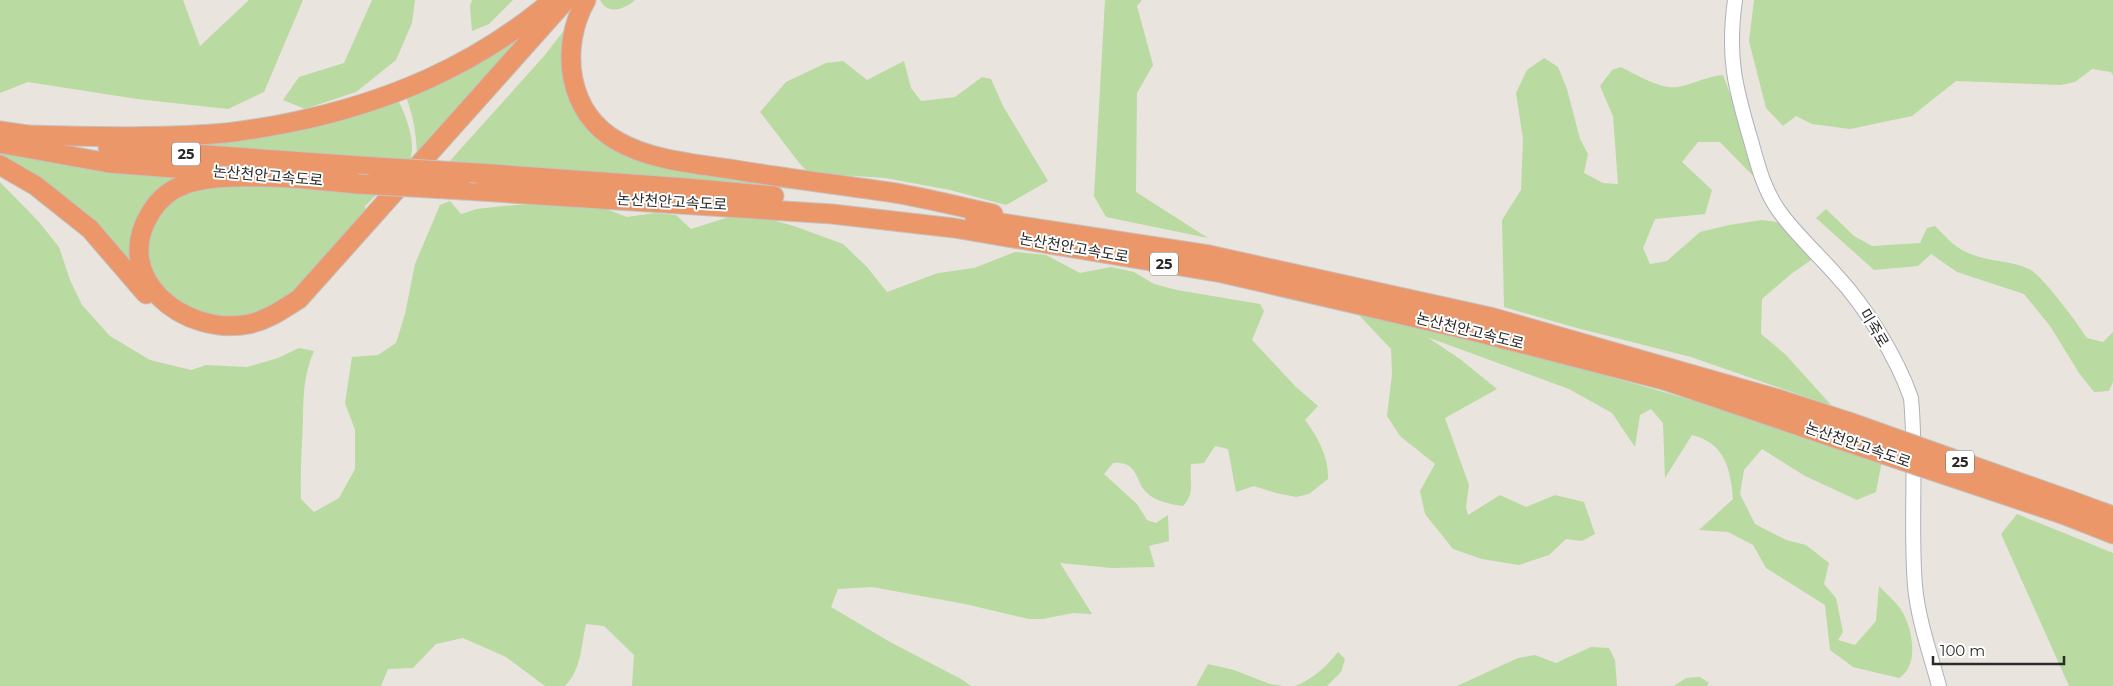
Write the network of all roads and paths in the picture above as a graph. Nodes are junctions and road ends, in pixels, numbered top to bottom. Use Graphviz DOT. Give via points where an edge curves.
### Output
graph roads {
  1 [pos="552,0"];
  2 [pos="566,0"];
  3 [pos="579,0"];
  4 [pos="586,0"];
  5 [pos="1735,0"];
  6 [pos="0,131"];
  7 [pos="21,134"];
  8 [pos="0,143"];
  9 [pos="0,165"];
  10 [pos="296,178"];
  11 [pos="1087,235"];
  12 [pos="1846,432"];
  13 [pos="2067,507"];
  14 [pos="2113,516"];
  15 [pos="2113,534"];
  16 [pos="1939,686"];
  1 -- 7 [label="highway" via="496,42 448,71 404,90 328,114 256,129 195,136"];
  2 -- 10 [label="highway" via="299,299 260,321 220,325 183,314 154,291 140,263 140,238 150,214 166,195 185,184 204,180"];
  3 -- 9 [label="highway" via="317,294 287,318 257,331 236,334 208,332 164,312 90,229 36,186"];
  4 -- 11 [label="highway" via="570,44 575,92 586,112 601,129 618,141 652,155 929,199"];
  5 -- 16 [label="street, 미죽로" via="1731,43 1734,76 1764,184 1789,224 1854,294 1906,383 1911,398 1915,588"];
  6 -- 7 [label="highway, 논산천안고속도로 / 25"];
  7 -- 11 [label="highway, 논산천안고속도로 / 25, bridge" via="113,148 676,187 840,202"];
  8 -- 10 [label="highway, 논산천안고속도로 / 25" via="109,163"];
  10 -- 12 [label="highway, 논산천안고속도로 / 25, bridge" via="832,214 954,228 1222,273 1477,332 1664,380"];
  11 -- 12 [label="highway, 논산천안고속도로 / 25" via="1209,255 1490,317 1778,399"];
  12 -- 13 [label="highway, 논산천안고속도로 / 25, bridge"];
  13 -- 14 [label="highway, 논산천안고속도로 / 25"];
  13 -- 15 [label="highway, 논산천안고속도로 / 25"];
}
